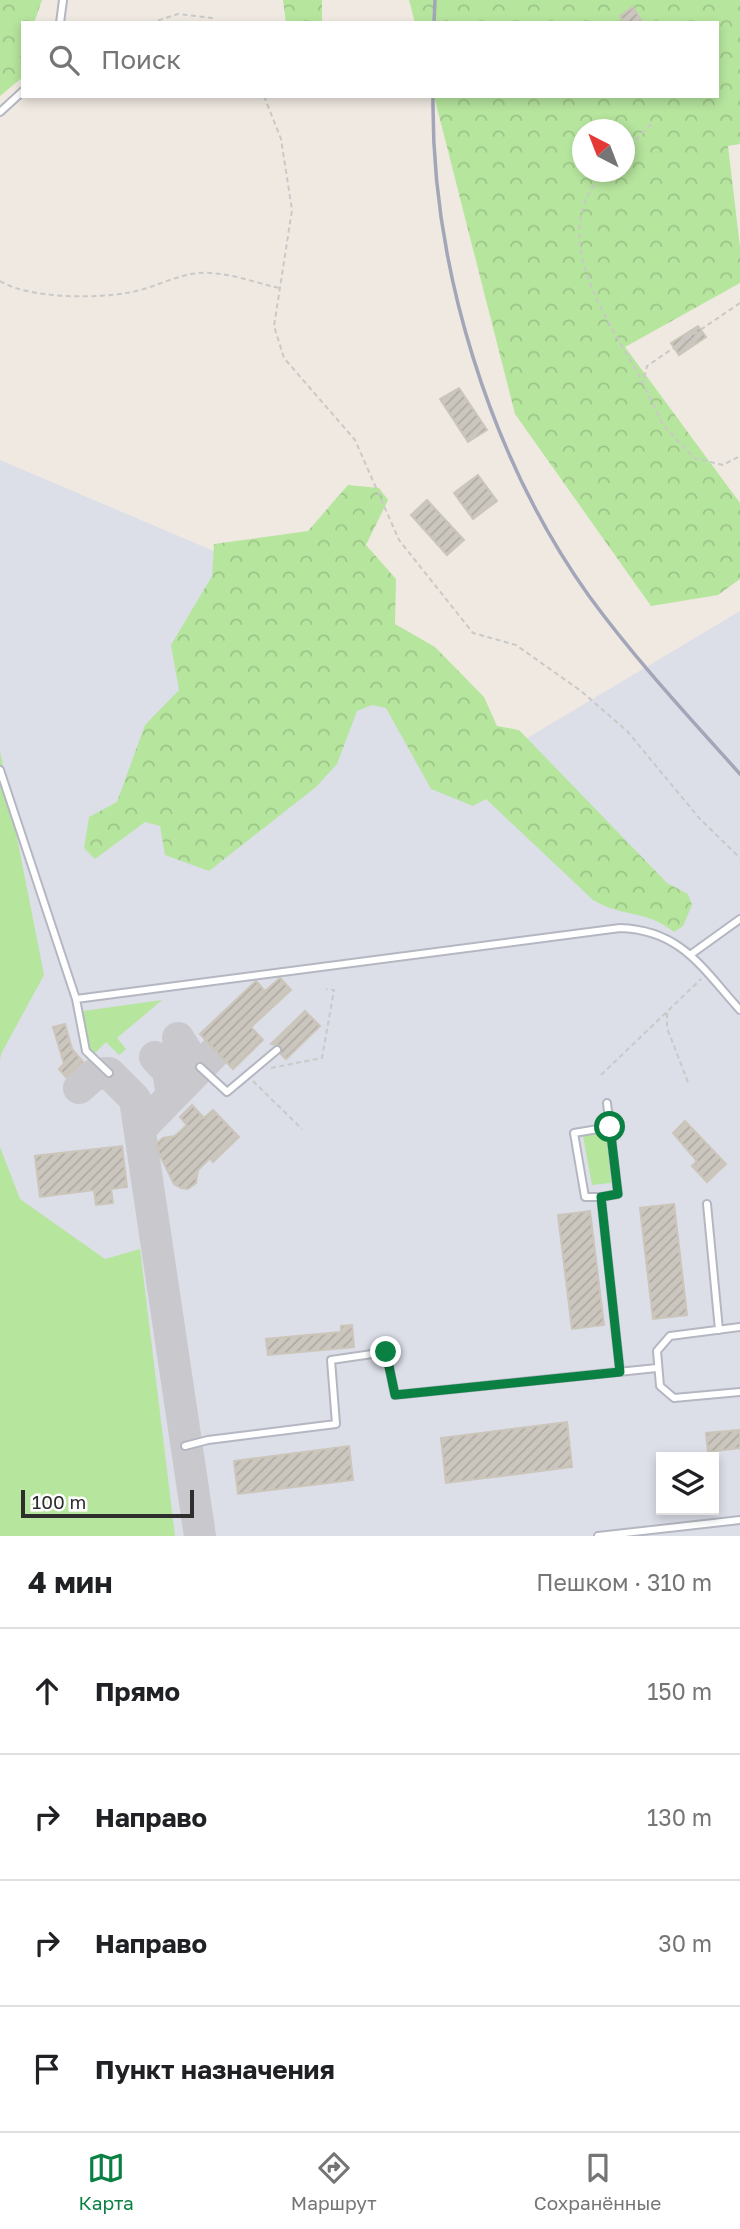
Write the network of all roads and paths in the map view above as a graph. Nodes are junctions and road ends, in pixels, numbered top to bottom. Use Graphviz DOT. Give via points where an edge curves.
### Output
graph roads {
  1 [pos="63,0"];
  2 [pos="60,21"];
  3 [pos="156,21"];
  4 [pos="214,21"];
  5 [pos="21,93"];
  6 [pos="265,98"];
  7 [pos="0,111"];
  8 [pos="652,123"];
  9 [pos="635,141"];
  10 [pos="594,182"];
  11 [pos="0,281"];
  12 [pos="280,288"];
  13 [pos="740,303"];
  14 [pos="643,383"];
  15 [pos="740,456"];
  16 [pos="0,770"];
  17 [pos="740,858"];
  18 [pos="740,919"];
  19 [pos="690,955"];
  20 [pos="707,974"];
  21 [pos="326,989"];
  22 [pos="76,999"];
  23 [pos="740,1010"];
  24 [pos="667,1012"];
  25 [pos="277,1050"];
  26 [pos="200,1067"];
  27 [pos="253,1070"];
  28 [pos="109,1073"];
  29 [pos="246,1073"];
  30 [pos="601,1075"];
  31 [pos="689,1085"];
  32 [pos="607,1103"];
  33 [pos="610,1127"];
  34 [pos="302,1129"];
  35 [pos="601,1197"];
  36 [pos="707,1204"];
  37 [pos="740,1327"];
  38 [pos="719,1330"];
  39 [pos="657,1368"];
  40 [pos="620,1372"];
  41 [pos="740,1392"];
  42 [pos="185,1446"];
  43 [pos="740,1520"];
  44 [pos="598,1536"];
  1 -- 2 [label="lane"];
  3 -- 4 [label="path" via="178,13"];
  5 -- 7 [label="lane"];
  6 -- 12 [label="path" via="281,139 292,210"];
  8 -- 9 [label="path"];
  10 -- 14 [label="path" via="578,229 589,287"];
  11 -- 12 [label="path" via="11,288 66,296 133,292 168,279 209,273"];
  12 -- 17 [label="path" via="274,326 284,358 355,440 399,540 472,633 516,645 580,691 627,731 699,819"];
  13 -- 14 [label="path" via="647,366"];
  14 -- 15 [label="path" via="663,425 694,458 723,465"];
  16 -- 22 [label="lane"];
  18 -- 19 [label="lane"];
  19 -- 20 [label="lane"];
  19 -- 22 [label="lane" via="646,929 620,929"];
  20 -- 23 [label="lane"];
  20 -- 24 [label="path"];
  21 -- 27 [label="path" via="334,990 322,1058"];
  22 -- 28 [label="lane" via="86,1051"];
  24 -- 30 [label="path"];
  24 -- 31 [label="path" via="667,1028"];
  25 -- 27 [label="lane"];
  26 -- 29 [label="lane" via="227,1092"];
  27 -- 29 [label="lane"];
  29 -- 34 [label="path"];
  32 -- 33 [label="lane"];
  33 -- 35 [label="lane" via="618,1194"];
  33 -- 35 [label="lane" via="573,1133 585,1196"];
  35 -- 40 [label="lane"];
  36 -- 38 [label="lane"];
  37 -- 38 [label="lane"];
  38 -- 39 [label="lane" via="670,1336 657,1351"];
  39 -- 40 [label="lane"];
  39 -- 41 [label="lane" via="660,1386 674,1398"];
  40 -- 42 [label="lane" via="395,1395 386,1352 331,1360 336,1424"];
  43 -- 44 [label="lane"];
}
